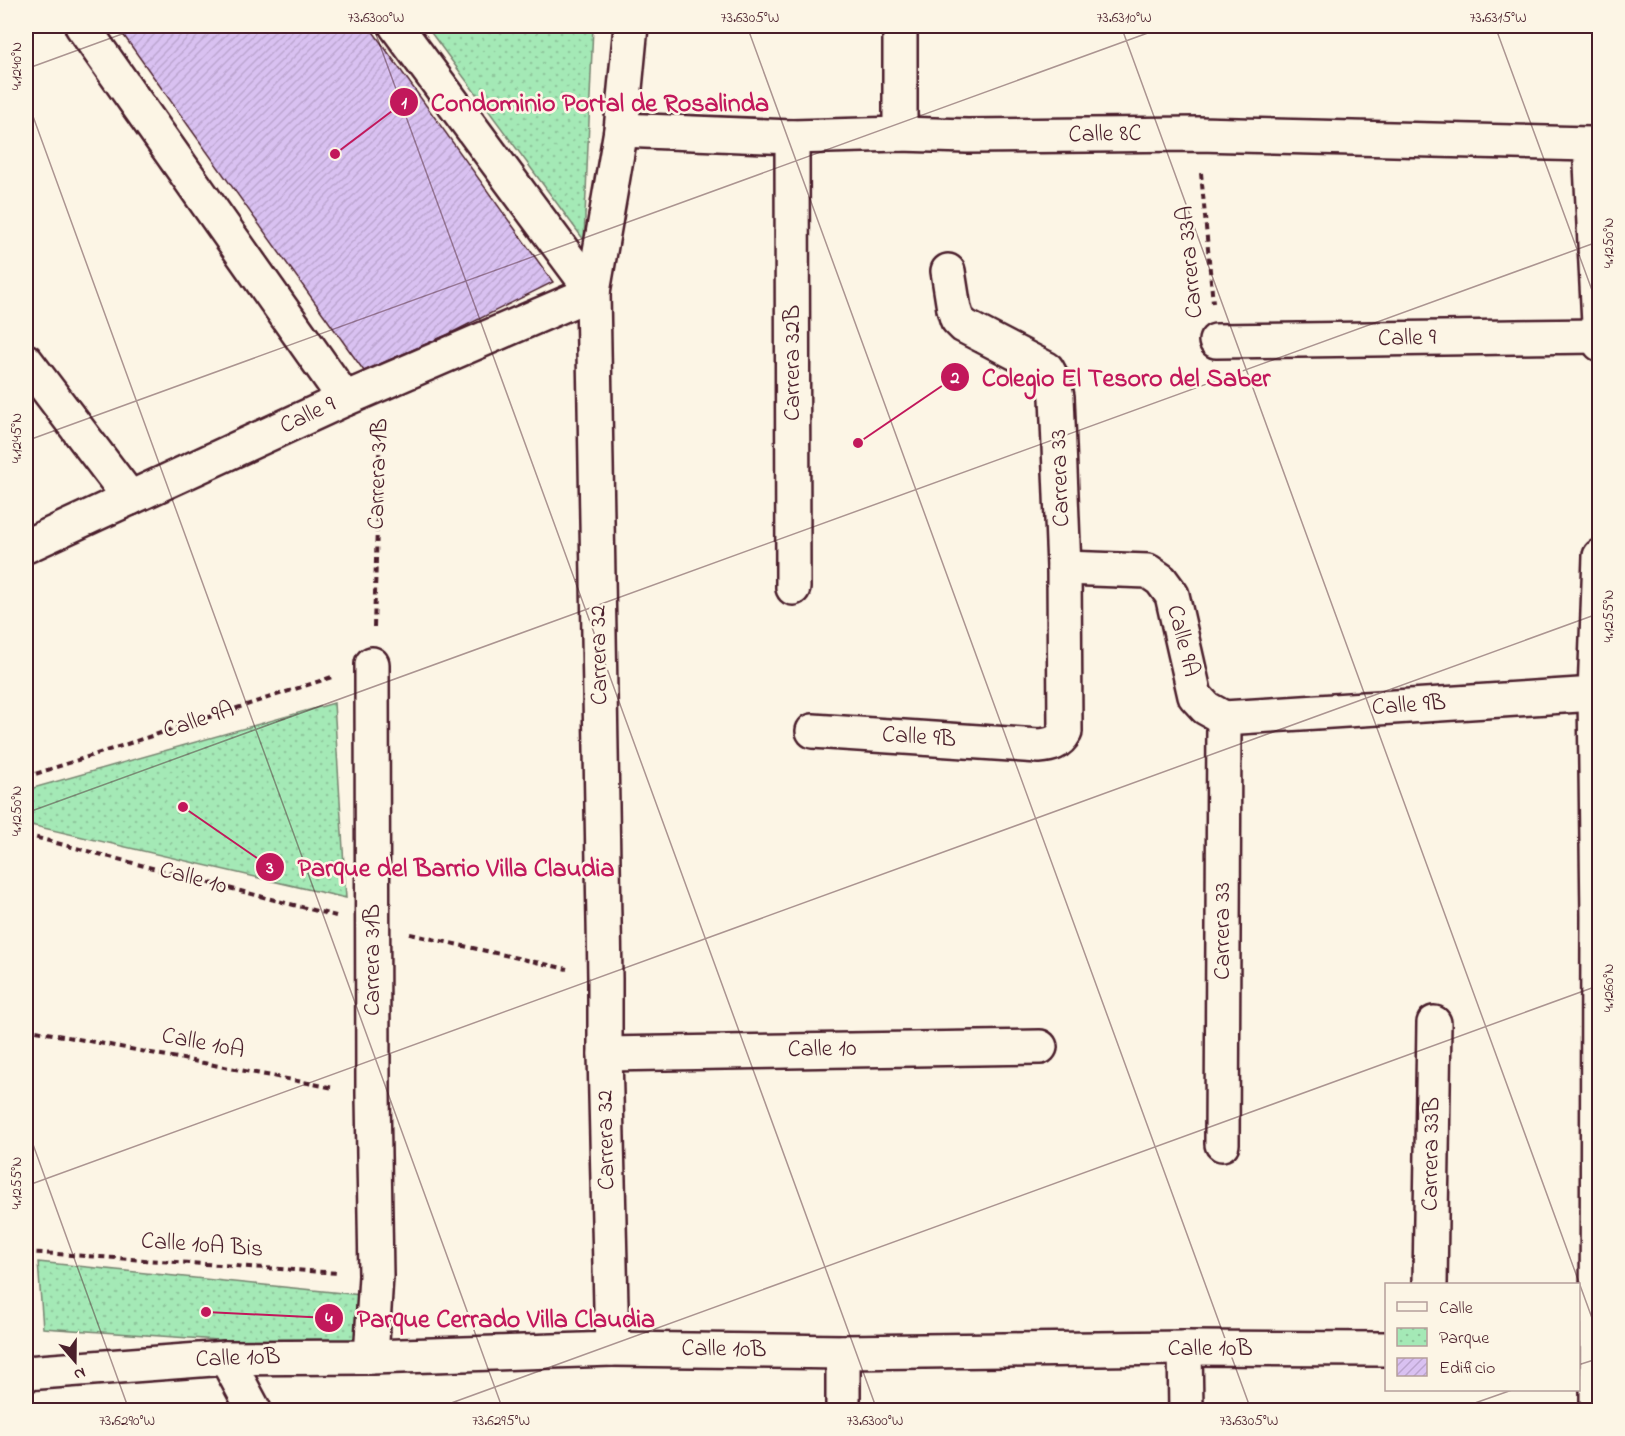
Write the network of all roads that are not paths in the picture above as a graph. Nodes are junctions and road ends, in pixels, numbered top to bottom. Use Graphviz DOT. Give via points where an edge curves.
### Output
graph roads {
  1 [pos="82,26"];
  2 [pos="396,26"];
  3 [pos="631,26"];
  4 [pos="900,26"];
  5 [pos="621,130"];
  6 [pos="900,134"];
  7 [pos="792,137"];
  8 [pos="948,271"];
  9 [pos="593,292"];
  10 [pos="1599,340"];
  11 [pos="1216,341"];
  12 [pos="26,361"];
  13 [pos="345,399"];
  14 [pos="130,498"];
  15 [pos="26,546"];
  16 [pos="1599,556"];
  17 [pos="1064,568"];
  18 [pos="793,588"];
  19 [pos="372,664"];
  20 [pos="1595,694"];
  21 [pos="1224,718"];
  22 [pos="813,731"];
  23 [pos="1060,740"];
  24 [pos="1599,916"];
  25 [pos="1434,1023"];
  26 [pos="1040,1047"];
  27 [pos="605,1054"];
  28 [pos="1222,1144"];
  29 [pos="1430,1283"];
  30 [pos="1185,1348"];
  31 [pos="612,1349"];
  32 [pos="1385,1349"];
  33 [pos="1587,1350"];
  34 [pos="843,1352"];
  35 [pos="371,1357"];
  36 [pos="226,1358"];
  37 [pos="26,1373"];
  38 [pos="1598,1408"];
  39 [pos="254,1410"];
  40 [pos="843,1410"];
  41 [pos="1186,1410"];
  1 -- 13 [label="street, Carrera 31B"];
  2 -- 9 [label="street"];
  3 -- 5 [label="street"];
  4 -- 6 [label="street"];
  5 -- 7 [label="street, Calle 8C"];
  5 -- 9 [label="street"];
  6 -- 7 [label="street, Calle 8C"];
  6 -- 10 [label="street, Calle 8C" via="1198,134 1590,144"];
  7 -- 18 [label="street, Carrera 32B"];
  8 -- 17 [label="street, Carrera 33" via="957,319 1047,369 1054,382 1058,397"];
  9 -- 13 [label="street, Calle 9"];
  9 -- 27 [label="street, Carrera 32"];
  10 -- 11 [label="street, Calle 9"];
  12 -- 14 [label="street"];
  13 -- 14 [label="street, Calle 9"];
  14 -- 15 [label="street, Calle 9"];
  16 -- 20 [label="street"];
  17 -- 21 [label="street, Calle 9A" via="1148,571 1161,579 1172,595 1196,696 1206,708"];
  17 -- 23 [label="street, Carrera 33" via="1065,732"];
  19 -- 35 [label="street, Carrera 31B" via="376,1276"];
  20 -- 21 [label="street, Calle 9B"];
  20 -- 24 [label="street"];
  21 -- 28 [label="street, Carrera 33"];
  22 -- 23 [label="street, Calle 9B" via="1039,746"];
  24 -- 33 [label="street"];
  25 -- 29 [label="street, Carrera 33B"];
  26 -- 27 [label="street, Calle 10"];
  27 -- 31 [label="street, Carrera 32"];
  30 -- 32 [label="street, Calle 10B"];
  30 -- 34 [label="street, Calle 10B"];
  30 -- 41 [label="street"];
  31 -- 34 [label="street, Calle 10B"];
  31 -- 35 [label="street, Calle 10B"];
  33 -- 38 [label="street"];
  34 -- 40 [label="street"];
  35 -- 36 [label="street, Calle 10B"];
  36 -- 37 [label="street, Calle 10B"];
  36 -- 39 [label="street"];
}
